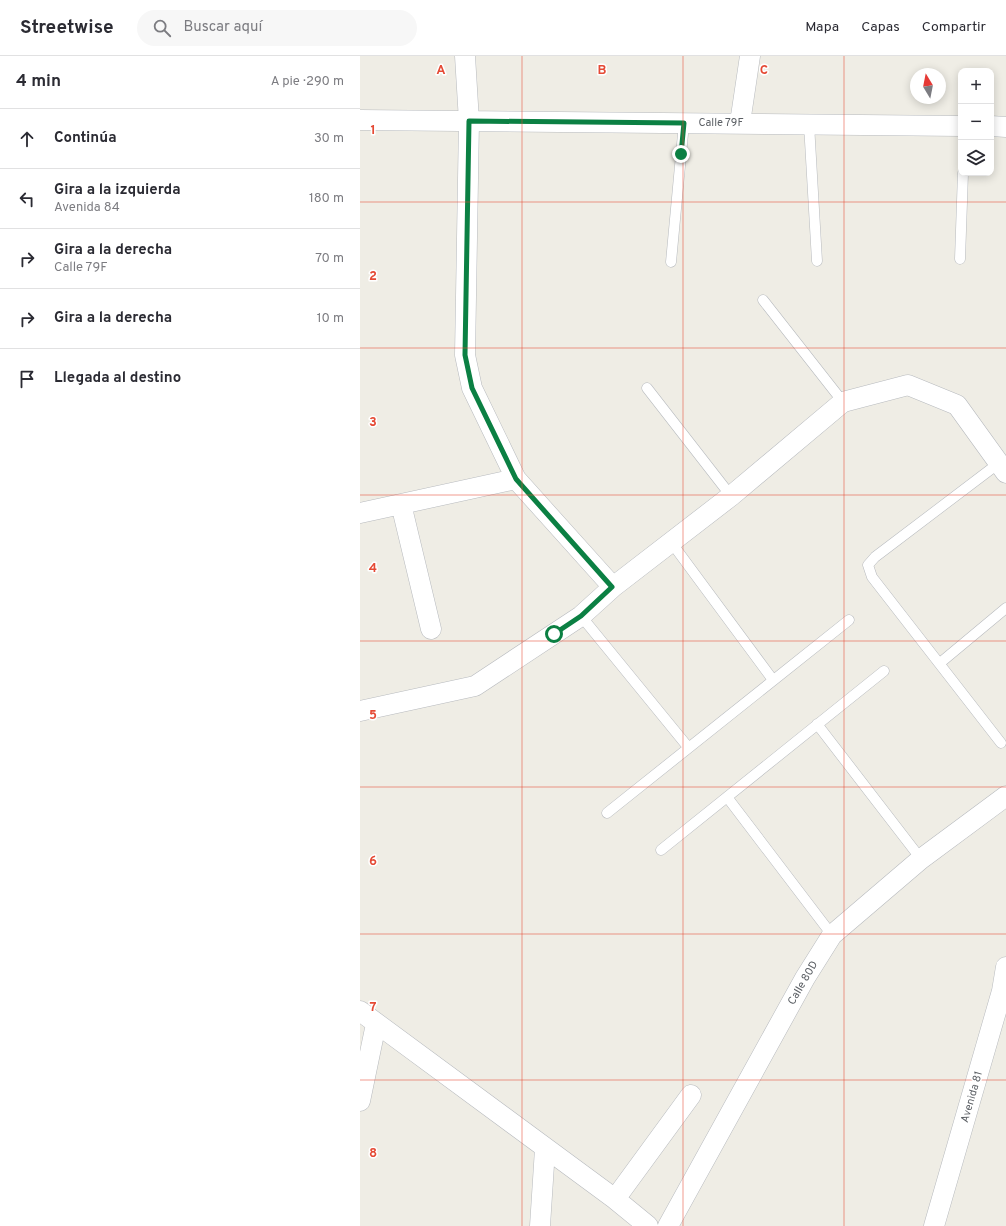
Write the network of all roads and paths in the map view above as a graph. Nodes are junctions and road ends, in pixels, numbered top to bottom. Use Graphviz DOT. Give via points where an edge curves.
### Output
graph roads {
  1 [pos="465,56"];
  2 [pos="750,56"];
  3 [pos="360,120"];
  4 [pos="469,121"];
  5 [pos="684,123"];
  6 [pos="740,123"];
  7 [pos="809,124"];
  8 [pos="958,126"];
  9 [pos="994,126"];
  10 [pos="1006,127"];
  11 [pos="963,176"];
  12 [pos="960,259"];
  13 [pos="817,261"];
  14 [pos="671,262"];
  15 [pos="762,300"];
  16 [pos="646,388"];
  17 [pos="843,402"];
  18 [pos="1002,468"];
  19 [pos="516,479"];
  20 [pos="731,496"];
  21 [pos="401,504"];
  22 [pos="360,513"];
  23 [pos="671,542"];
  24 [pos="612,587"];
  25 [pos="1006,608"];
  26 [pos="581,616"];
  27 [pos="849,620"];
  28 [pos="432,629"];
  29 [pos="940,663"];
  30 [pos="884,671"];
  31 [pos="773,680"];
  32 [pos="360,711"];
  33 [pos="817,724"];
  34 [pos="1001,743"];
  35 [pos="688,747"];
  36 [pos="1006,796"];
  37 [pos="728,797"];
  38 [pos="607,813"];
  39 [pos="661,850"];
  40 [pos="921,859"];
  41 [pos="832,935"];
  42 [pos="1006,967"];
  43 [pos="1004,991"];
  44 [pos="360,1011"];
  45 [pos="376,1024"];
  46 [pos="691,1095"];
  47 [pos="360,1101"];
  48 [pos="545,1148"];
  49 [pos="615,1199"];
  50 [pos="540,1226"];
  51 [pos="648,1226"];
  52 [pos="668,1226"];
  53 [pos="934,1226"];
  1 -- 4 [label="street"];
  2 -- 6 [label="street"];
  3 -- 4 [label="street, Calle 79F"];
  4 -- 5 [label="street, Calle 79F"];
  4 -- 19 [label="street" via="465,355 472,388"];
  5 -- 6 [label="street, Calle 79F"];
  5 -- 14 [label="lane"];
  6 -- 7 [label="street, Calle 79F"];
  7 -- 8 [label="street, Calle 79F"];
  7 -- 13 [label="lane"];
  9 -- 10 [label="street"];
  11 -- 12 [label="lane"];
  15 -- 17 [label="lane"];
  16 -- 20 [label="lane"];
  17 -- 18 [label="street" via="908,385 957,405"];
  17 -- 20 [label="street"];
  18 -- 29 [label="lane" via="875,557 868,565 872,577"];
  19 -- 21 [label="street"];
  19 -- 24 [label="street"];
  20 -- 23 [label="street"];
  21 -- 22 [label="street"];
  21 -- 28 [label="street"];
  23 -- 24 [label="street"];
  23 -- 31 [label="lane"];
  24 -- 26 [label="street"];
  25 -- 29 [label="lane"];
  26 -- 32 [label="street" via="475,686"];
  26 -- 35 [label="lane"];
  27 -- 31 [label="lane"];
  29 -- 34 [label="lane"];
  30 -- 33 [label="lane"];
  31 -- 35 [label="lane"];
  33 -- 37 [label="lane"];
  33 -- 40 [label="lane"];
  35 -- 38 [label="lane"];
  36 -- 40 [label="street, Calle 80D"];
  37 -- 39 [label="lane"];
  37 -- 41 [label="lane"];
  40 -- 41 [label="street, Calle 80D"];
  41 -- 52 [label="street, Calle 80D" via="805,978"];
  42 -- 43 [label="street, Avenida 81"];
  43 -- 53 [label="street, Avenida 81"];
  44 -- 45 [label="street"];
  45 -- 47 [label="street"];
  45 -- 48 [label="street"];
  46 -- 49 [label="street"];
  48 -- 49 [label="street"];
  48 -- 50 [label="street"];
  49 -- 51 [label="street"];
}
